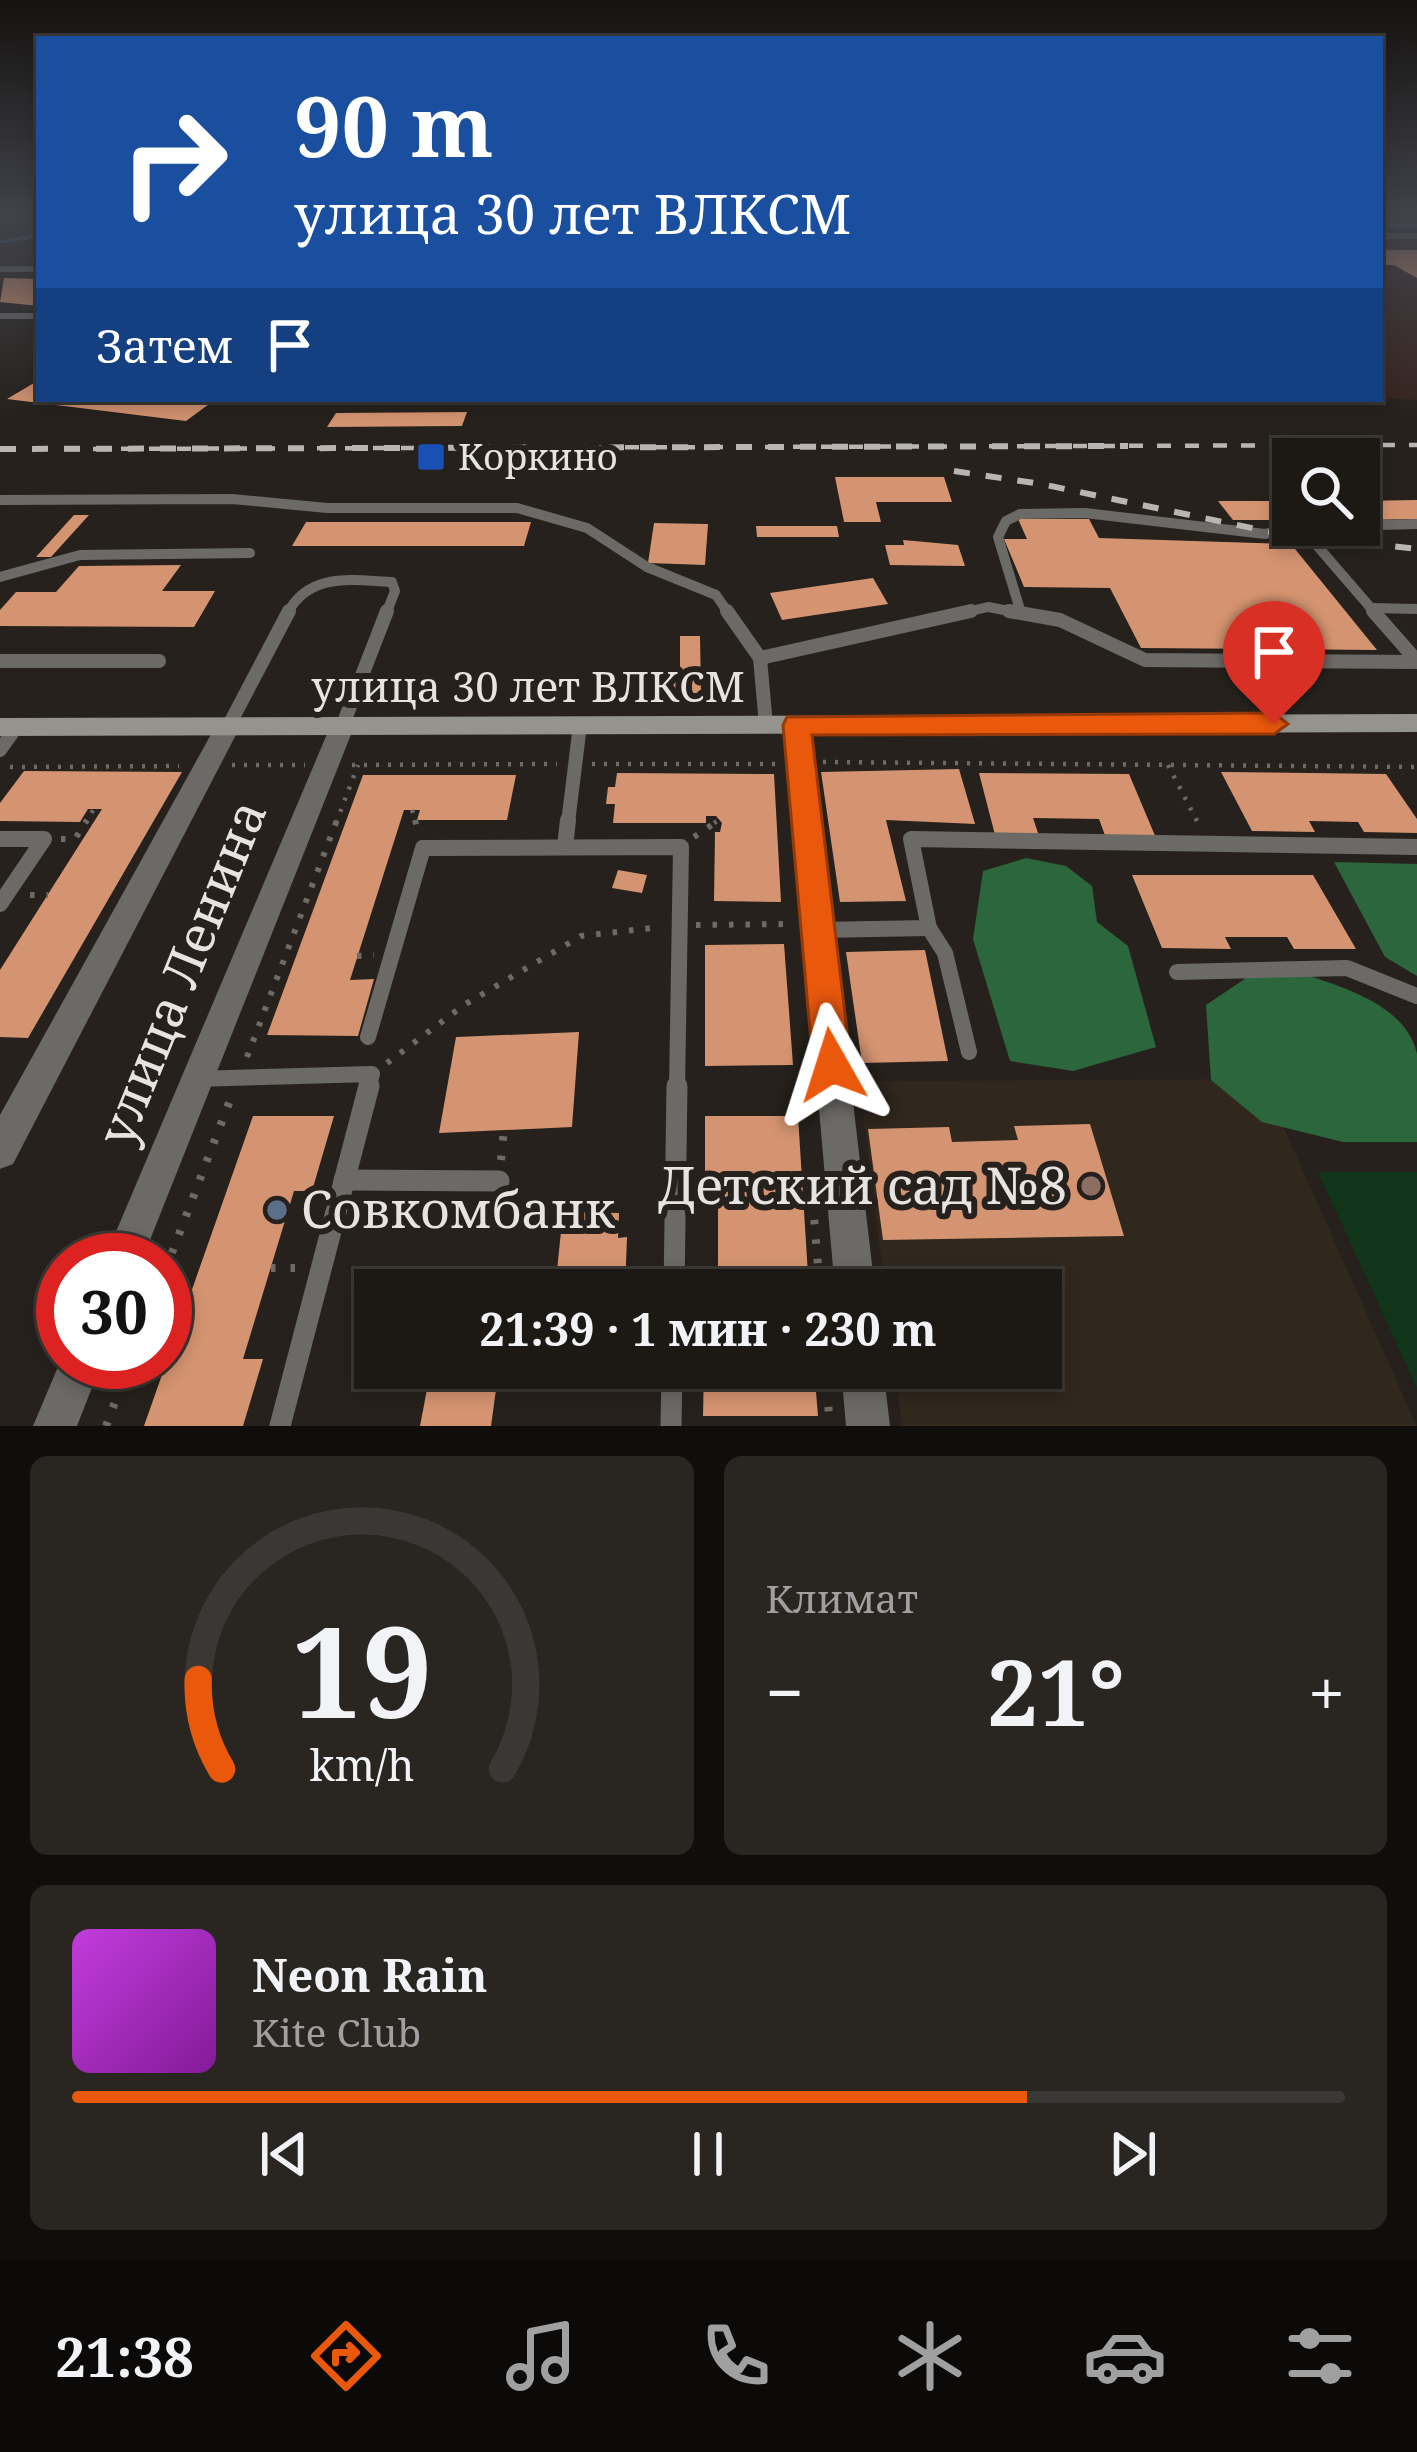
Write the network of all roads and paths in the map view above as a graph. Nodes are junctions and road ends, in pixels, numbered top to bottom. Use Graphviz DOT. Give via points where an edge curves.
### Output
graph roads {
  1 [pos="0,316"];
  2 [pos="36,316"];
  3 [pos="0,500"];
  4 [pos="1417,524"];
  5 [pos="1380,525"];
  6 [pos="1272,532"];
  7 [pos="1318,546"];
  8 [pos="250,553"];
  9 [pos="0,577"];
  10 [pos="1372,608"];
  11 [pos="1417,609"];
  12 [pos="1021,613"];
  13 [pos="760,658"];
  14 [pos="0,661"];
  15 [pos="159,661"];
  16 [pos="1417,662"];
  17 [pos="1417,723"];
  18 [pos="580,725"];
  19 [pos="781,725"];
  20 [pos="9,726"];
  21 [pos="228,727"];
  22 [pos="342,727"];
  23 [pos="0,750"];
  24 [pos="814,762"];
  25 [pos="209,764"];
  26 [pos="676,764"];
  27 [pos="730,764"];
  28 [pos="327,765"];
  29 [pos="1168,765"];
  30 [pos="0,767"];
  31 [pos="1417,767"];
  32 [pos="676,773"];
  33 [pos="729,774"];
  34 [pos="94,809"];
  35 [pos="719,820"];
  36 [pos="0,839"];
  37 [pos="44,839"];
  38 [pos="1208,844"];
  39 [pos="565,847"];
  40 [pos="681,847"];
  41 [pos="1417,848"];
  42 [pos="0,904"];
  43 [pos="680,926"];
  44 [pos="806,927"];
  45 [pos="929,928"];
  46 [pos="1177,972"];
  47 [pos="1417,996"];
  48 [pos="368,1037"];
  49 [pos="969,1052"];
  50 [pos="372,1074"];
  51 [pos="239,1078"];
  52 [pos="196,1079"];
  53 [pos="505,1130"];
  54 [pos="0,1150"];
  55 [pos="344,1180"];
  56 [pos="499,1180"];
  57 [pos="134,1233"];
  58 [pos="180,1233"];
  59 [pos="674,1269"];
  60 [pos="852,1269"];
  61 [pos="70,1389"];
  62 [pos="120,1389"];
  63 [pos="672,1389"];
  64 [pos="827,1389"];
  65 [pos="864,1389"];
  66 [pos="55,1426"];
  67 [pos="106,1426"];
  68 [pos="280,1426"];
  69 [pos="671,1426"];
  70 [pos="830,1426"];
  71 [pos="868,1426"];
  1 -- 2 [label="lane"];
  3 -- 13 [label="lane" via="517,508 587,528 647,567 716,595"];
  4 -- 5 [label="lane"];
  6 -- 12 [label="lane" via="1084,512 1020,514 998,537"];
  7 -- 10 [label="lane"];
  8 -- 9 [label="lane" via="80,555"];
  10 -- 11 [label="lane"];
  10 -- 16 [label="lane"];
  12 -- 13 [label="lane" via="988,607"];
  12 -- 16 [label="lane" via="1060,620 1145,660"];
  13 -- 19 [label="lane"];
  14 -- 15 [label="lane"];
  17 -- 19 [label="main road, улица 30 лет ВЛКСМ"];
  18 -- 19 [label="main road, улица 30 лет ВЛКСМ"];
  18 -- 22 [label="main road, улица 30 лет ВЛКСМ"];
  18 -- 39 [label="lane"];
  19 -- 44 [label="street"];
  20 -- 21 [label="main road, улица 30 лет ВЛКСМ"];
  20 -- 23 [label="lane"];
  21 -- 22 [label="main road, улица 30 лет ВЛКСМ"];
  21 -- 22 [label="lane" via="297,595 330,579 392,582"];
  21 -- 25 [label="street, улица Ленина"];
  22 -- 28 [label="street, улица Ленина"];
  24 -- 29 [label="path"];
  25 -- 28 [label="path"];
  25 -- 30 [label="path"];
  25 -- 54 [label="street, улица Ленина"];
  26 -- 32 [label="path"];
  27 -- 33 [label="path"];
  28 -- 51 [label="path" via="358,765"];
  28 -- 52 [label="street, улица Ленина"];
  29 -- 31 [label="path"];
  29 -- 38 [label="path"];
  34 -- 37 [label="path" via="75,838"];
  35 -- 40 [label="path"];
  36 -- 37 [label="lane"];
  37 -- 42 [label="lane"];
  38 -- 41 [label="lane"];
  38 -- 45 [label="lane" via="910,839"];
  39 -- 40 [label="lane"];
  39 -- 48 [label="lane" via="423,848"];
  40 -- 43 [label="lane"];
  43 -- 44 [label="path"];
  43 -- 50 [label="path" via="581,936 464,1005"];
  43 -- 59 [label="lane"];
  44 -- 45 [label="lane"];
  44 -- 60 [label="street"];
  45 -- 49 [label="lane" via="945,953"];
  46 -- 47 [label="lane" via="1347,968"];
  50 -- 51 [label="lane"];
  50 -- 55 [label="lane"];
  51 -- 52 [label="lane"];
  51 -- 58 [label="path"];
  52 -- 57 [label="street, улица Ленина"];
  53 -- 56 [label="path"];
  55 -- 56 [label="lane"];
  55 -- 68 [label="lane"];
  61 -- 66 [label="street"];
  62 -- 67 [label="path"];
  63 -- 69 [label="lane"];
  64 -- 70 [label="path"];
  65 -- 71 [label="street"];
}
